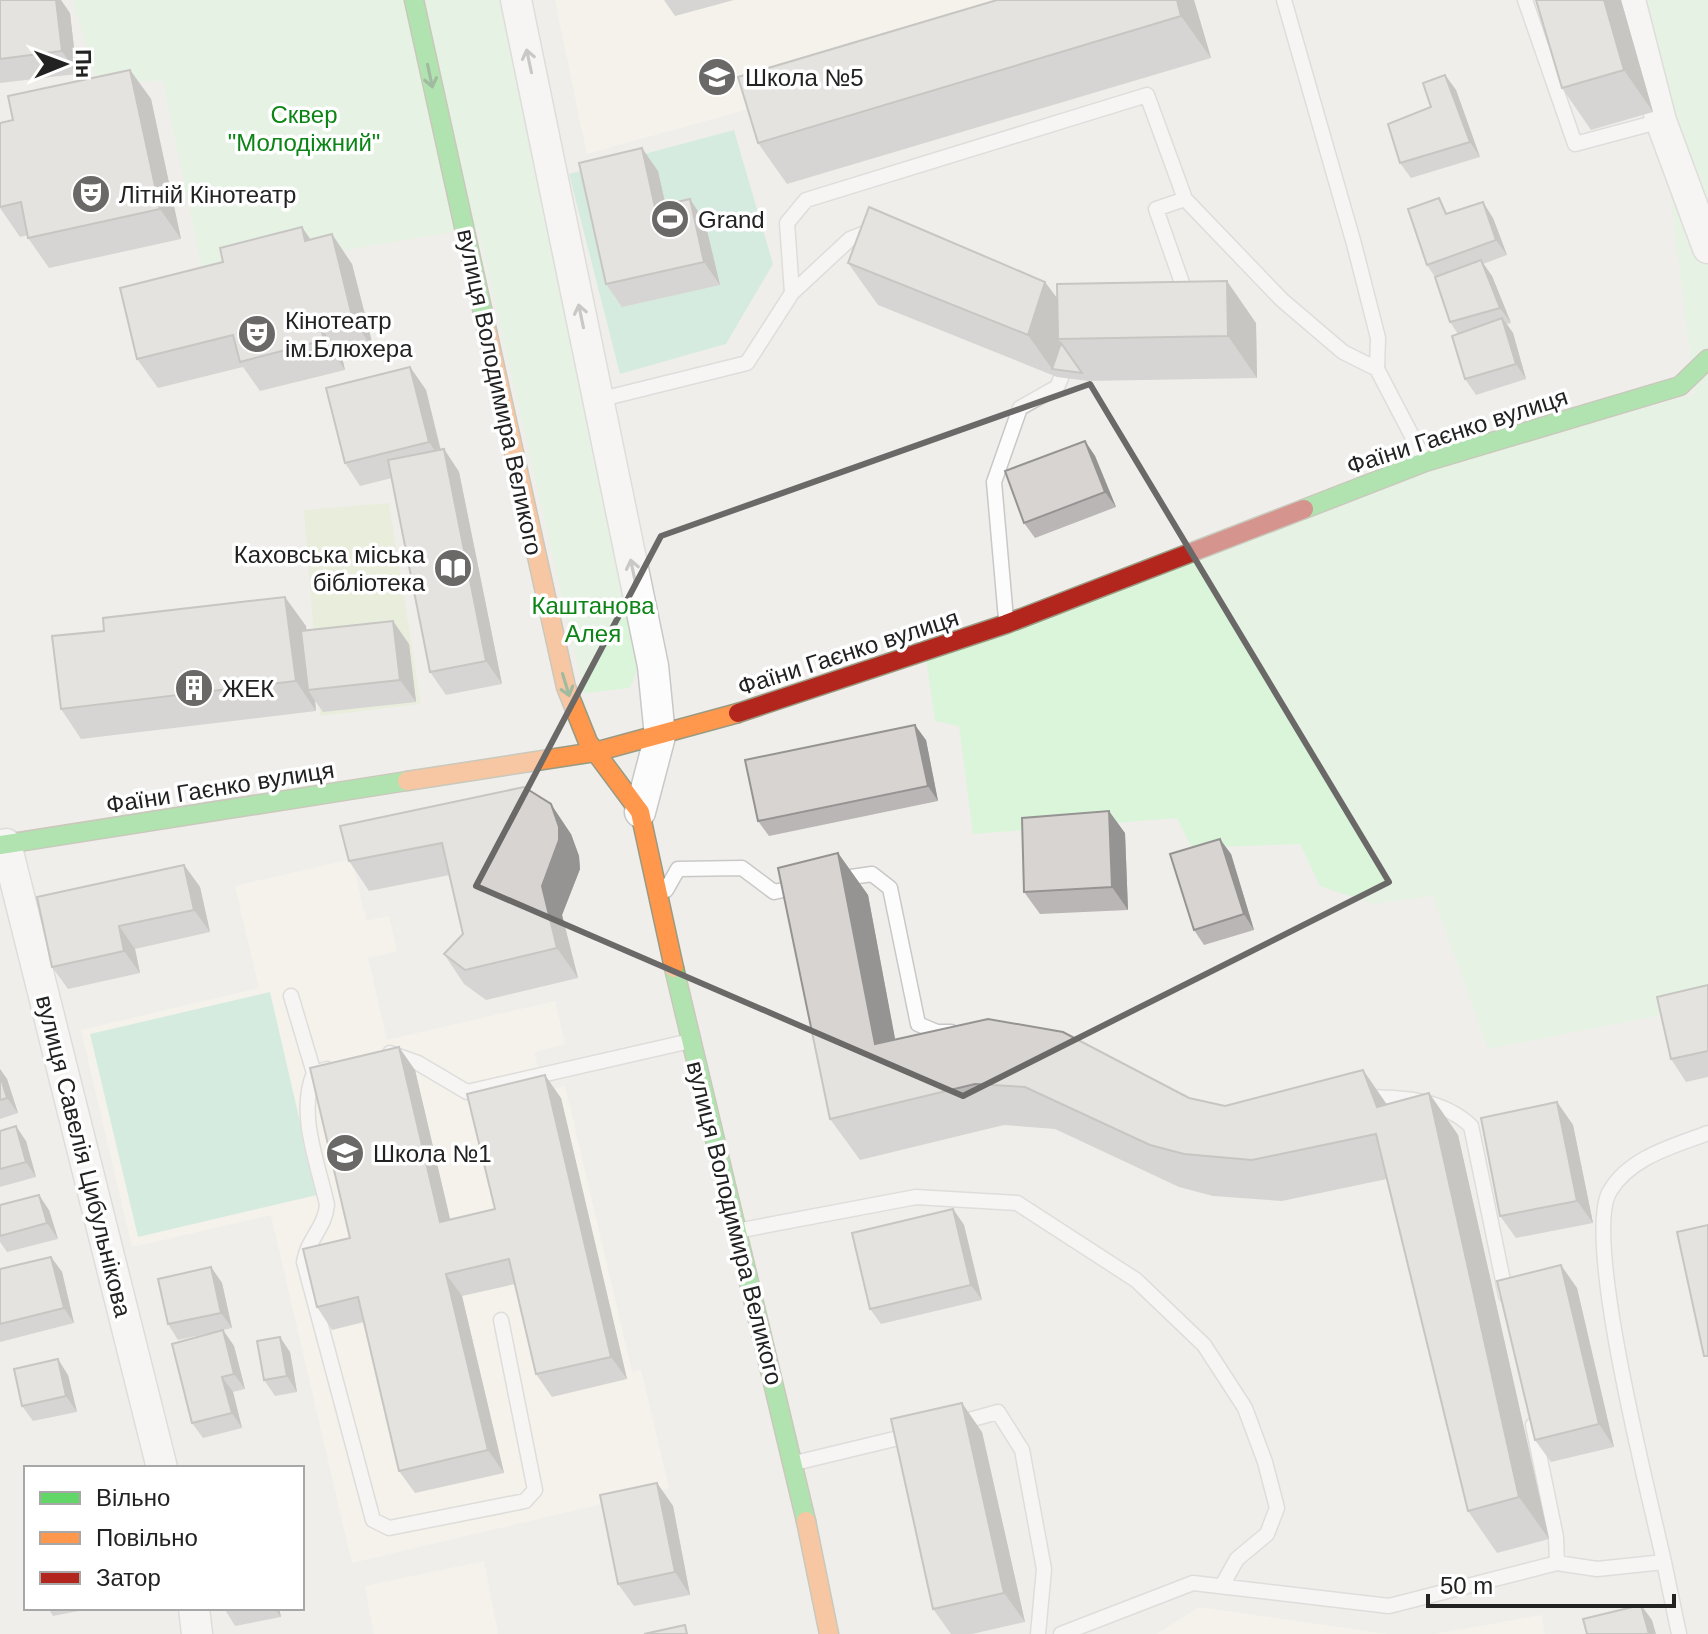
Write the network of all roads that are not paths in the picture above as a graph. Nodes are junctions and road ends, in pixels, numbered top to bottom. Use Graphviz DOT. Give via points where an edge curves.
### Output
graph roads {
  1 [pos="414,0"];
  2 [pos="516,0"];
  3 [pos="1284,0"];
  4 [pos="1525,0"];
  5 [pos="1630,0"];
  6 [pos="1661,121"];
  7 [pos="1185,199"];
  8 [pos="886,224"];
  9 [pos="1708,248"];
  10 [pos="792,293"];
  11 [pos="1174,302"];
  12 [pos="1708,359"];
  13 [pos="1377,369"];
  14 [pos="1061,378"];
  15 [pos="598,400"];
  16 [pos="1425,462"];
  17 [pos="1006,624"];
  18 [pos="660,736"];
  19 [pos="595,752"];
  20 [pos="640,812"];
  21 [pos="3,844"];
  22 [pos="660,901"];
  23 [pos="291,996"];
  24 [pos="965,1033"];
  25 [pos="690,1041"];
  26 [pos="372,1056"];
  27 [pos="343,1065"];
  28 [pos="314,1073"];
  29 [pos="1349,1100"];
  30 [pos="1708,1133"];
  31 [pos="738,1231"];
  32 [pos="1509,1308"];
  33 [pos="501,1320"];
  34 [pos="1531,1415"];
  35 [pos="794,1463"];
  36 [pos="161,1466"];
  37 [pos="1664,1562"];
  38 [pos="1557,1563"];
  39 [pos="1225,1587"];
  40 [pos="194,1610"];
  41 [pos="197,1634"];
  42 [pos="829,1634"];
  43 [pos="1038,1634"];
  44 [pos="1061,1634"];
  45 [pos="1679,1634"];
  1 -- 19 [label="street, вулиця Володимира Великого, one-way" via="566,687"];
  15 -- 2 [label="street, вулиця Володимира Великого, one-way"];
  3 -- 13 [label="lane" via="1378,338"];
  4 -- 6 [label="lane" via="1575,144"];
  5 -- 6 [label="street"];
  6 -- 9 [label="street"];
  7 -- 10 [label="lane" via="1147,95 806,200 787,223"];
  7 -- 11 [label="lane" via="1156,209 1188,301"];
  7 -- 13 [label="lane" via="1282,300 1343,352"];
  8 -- 10 [label="lane" via="850,239"];
  10 -- 15 [label="lane" via="747,363"];
  12 -- 16 [label="street, Фаїни Гаєнко вулиця" via="1680,386"];
  13 -- 16 [label="lane"];
  14 -- 17 [label="lane" via="1057,387 1020,408 994,482"];
  18 -- 15 [label="street, вулиця Володимира Великого, one-way" via="653,666"];
  16 -- 17 [label="street, Фаїни Гаєнко вулиця"];
  17 -- 18 [label="street, Фаїни Гаєнко вулиця"];
  18 -- 19 [label="street, Фаїни Гаєнко вулиця"];
  18 -- 20 [label="street, вулиця Володимира Великого"];
  19 -- 20 [label="street, вулиця Володимира Великого"];
  19 -- 21 [label="street, Фаїни Гаєнко вулиця"];
  20 -- 22 [label="street, вулиця Володимира Великого"];
  21 -- 36 [label="street, вулиця Савелія Цибульнікова"];
  22 -- 24 [label="lane" via="678,869 742,868 774,892 872,874 890,888 918,1024 937,1032"];
  22 -- 25 [label="street, вулиця Володимира Великого"];
  23 -- 28 [label="lane"];
  25 -- 26 [label="lane" via="469,1098 418,1063 387,1052"];
  25 -- 31 [label="street, вулиця Володимира Великого"];
  27 -- 28 [label="lane"];
  28 -- 33 [label="lane" via="306,1091 306,1112 327,1205 326,1220 306,1246 304,1262 373,1520 389,1528 525,1501 535,1490"];
  29 -- 32 [label="lane" via="1408,1098 1454,1110 1471,1126"];
  30 -- 37 [label="lane" via="1653,1154 1629,1171 1609,1191 1601,1223 1604,1277"];
  31 -- 35 [label="street, вулиця Володимира Великого"];
  31 -- 39 [label="lane" via="916,1197 1017,1203 1136,1280 1204,1345 1245,1408 1265,1462 1277,1508 1267,1534 1237,1559"];
  34 -- 38 [label="lane"];
  35 -- 42 [label="street, вулиця Володимира Великого"];
  35 -- 43 [label="lane" via="998,1412 1022,1450 1044,1569"];
  37 -- 38 [label="lane" via="1597,1569"];
  37 -- 45 [label="lane"];
  38 -- 39 [label="lane" via="1389,1606"];
  39 -- 44 [label="lane" via="1193,1583"];
  40 -- 41 [label="street"];
}
